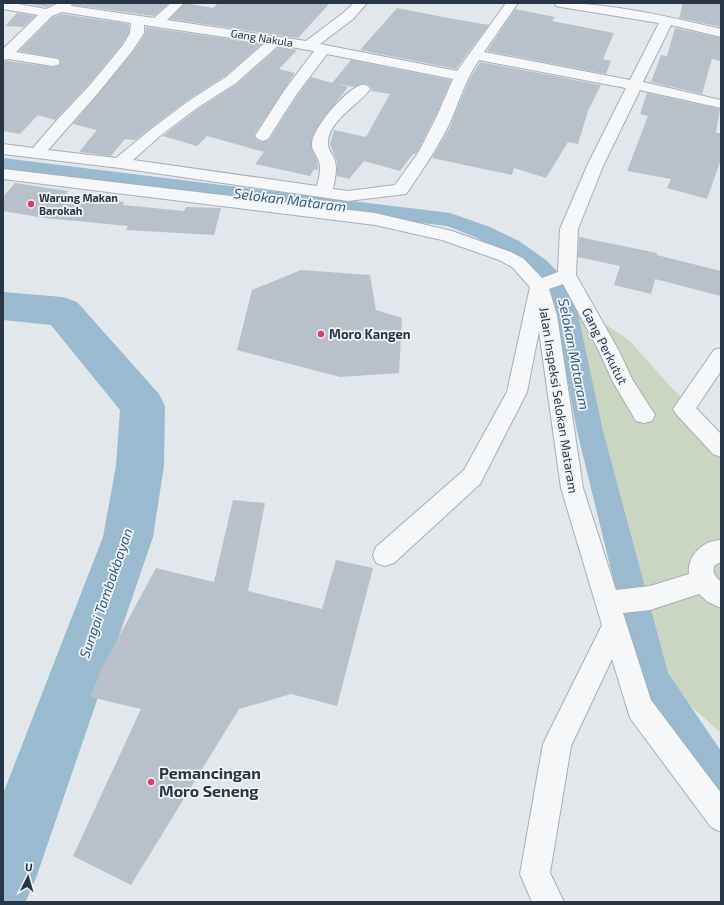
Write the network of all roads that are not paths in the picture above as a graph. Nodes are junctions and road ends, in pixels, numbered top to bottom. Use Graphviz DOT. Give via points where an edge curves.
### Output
graph roads {
  1 [pos="178,3"];
  2 [pos="361,3"];
  3 [pos="512,3"];
  4 [pos="561,3"];
  5 [pos="3,5"];
  6 [pos="63,5"];
  7 [pos="47,13"];
  8 [pos="138,20"];
  9 [pos="667,20"];
  10 [pos="157,22"];
  11 [pos="721,33"];
  12 [pos="3,39"];
  13 [pos="276,40"];
  14 [pos="20,41"];
  15 [pos="316,48"];
  16 [pos="4,55"];
  17 [pos="476,55"];
  18 [pos="53,62"];
  19 [pos="461,76"];
  20 [pos="635,85"];
  21 [pos="363,89"];
  22 [pos="721,104"];
  23 [pos="263,136"];
  24 [pos="3,149"];
  25 [pos="37,153"];
  26 [pos="120,163"];
  27 [pos="3,174"];
  28 [pos="324,192"];
  29 [pos="345,205"];
  30 [pos="553,281"];
  31 [pos="721,356"];
  32 [pos="644,415"];
  33 [pos="721,448"];
  34 [pos="721,551"];
  35 [pos="385,555"];
  36 [pos="713,588"];
  37 [pos="614,611"];
  38 [pos="721,817"];
  39 [pos="548,902"];
  1 -- 10 [label="street"];
  2 -- 15 [label="street"];
  3 -- 17 [label="street"];
  4 -- 9 [label="street"];
  5 -- 7 [label="street"];
  6 -- 7 [label="street"];
  6 -- 8 [label="street, Gang Nakula"];
  7 -- 14 [label="street"];
  8 -- 10 [label="street, Gang Nakula"];
  8 -- 25 [label="street" via="137,33 128,47"];
  9 -- 11 [label="street"];
  9 -- 20 [label="street"];
  10 -- 13 [label="street, Gang Nakula"];
  12 -- 14 [label="street"];
  13 -- 15 [label="street, Gang Nakula"];
  13 -- 26 [label="street" via="231,80 155,133"];
  14 -- 16 [label="street"];
  15 -- 19 [label="street, Gang Nakula"];
  15 -- 23 [label="street"];
  16 -- 18 [label="street"];
  17 -- 19 [label="street"];
  17 -- 20 [label="street"];
  19 -- 29 [label="street" via="426,154 400,190"];
  20 -- 22 [label="street"];
  20 -- 30 [label="street" via="595,166 569,229"];
  21 -- 28 [label="street" via="334,116 320,138 320,146 330,167"];
  24 -- 25 [label="street"];
  25 -- 26 [label="street"];
  26 -- 28 [label="street"];
  27 -- 29 [label="street, Jalan Inspeksi Selokan Mataram"];
  28 -- 29 [label="street"];
  29 -- 30 [label="street, Jalan Inspeksi Selokan Mataram" via="375,219 446,235 505,256 528,272"];
  30 -- 32 [label="street, Gang Perkutut" via="606,345 623,382"];
  30 -- 35 [label="street" via="517,392 472,477"];
  30 -- 37 [label="street, Jalan Inspeksi Selokan Mataram" via="547,315 572,488"];
  31 -- 33 [label="street" via="684,409"];
  34 -- 36 [label="street" via="706,557 701,568"];
  36 -- 37 [label="street" via="645,599"];
  37 -- 38 [label="street, Jalan Inspeksi Selokan Mataram" via="640,708"];
  37 -- 39 [label="street" via="557,744 535,874"];
}
